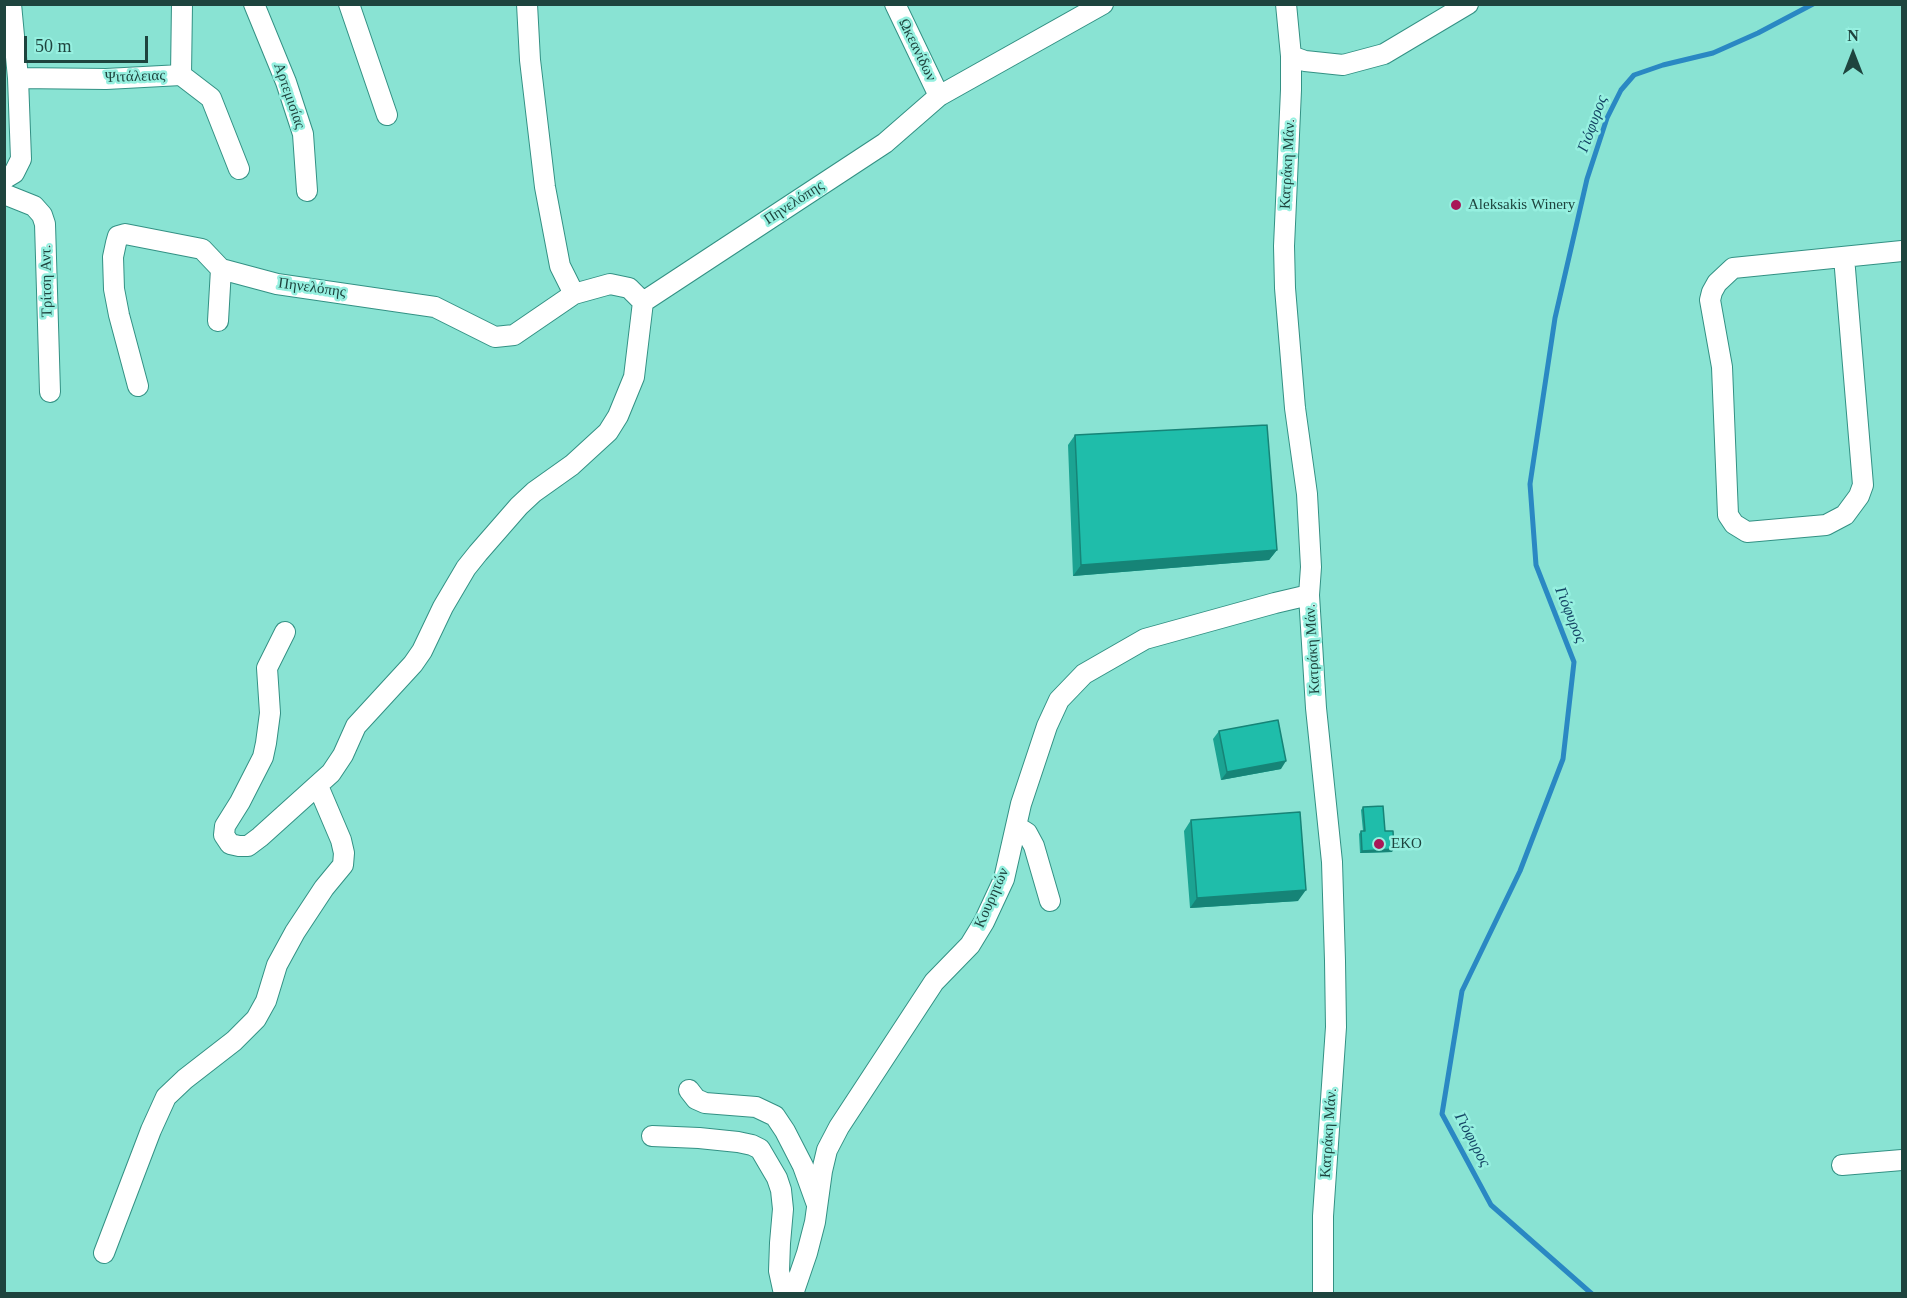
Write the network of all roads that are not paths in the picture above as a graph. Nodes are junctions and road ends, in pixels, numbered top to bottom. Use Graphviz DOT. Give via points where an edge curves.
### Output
graph roads {
  1 [pos="11,4"];
  2 [pos="182,4"];
  3 [pos="254,4"];
  4 [pos="349,4"];
  5 [pos="527,4"];
  6 [pos="896,4"];
  7 [pos="1103,4"];
  8 [pos="1286,4"];
  9 [pos="1468,4"];
  10 [pos="1291,56"];
  11 [pos="181,75"];
  12 [pos="18,78"];
  13 [pos="939,96"];
  14 [pos="387,115"];
  15 [pos="239,169"];
  16 [pos="4,179"];
  17 [pos="308,191"];
  18 [pos="4,194"];
  19 [pos="1902,251"];
  20 [pos="1844,257"];
  21 [pos="221,269"];
  22 [pos="574,294"];
  23 [pos="643,302"];
  24 [pos="218,321"];
  25 [pos="138,386"];
  26 [pos="50,392"];
  27 [pos="1310,595"];
  28 [pos="285,632"];
  29 [pos="318,786"];
  30 [pos="1016,826"];
  31 [pos="1050,901"];
  32 [pos="689,1090"];
  33 [pos="652,1136"];
  34 [pos="1902,1160"];
  35 [pos="1842,1165"];
  36 [pos="818,1208"];
  37 [pos="104,1253"];
  38 [pos="784,1293"];
  39 [pos="793,1293"];
  40 [pos="1323,1293"];
  1 -- 12 [label="street"];
  2 -- 11 [label="street, Ψιτάλειας"];
  3 -- 17 [label="street, Αρτεμισίας" via="303,134"];
  4 -- 14 [label="street"];
  5 -- 22 [label="street" via="545,187 560,266"];
  6 -- 13 [label="street, Ωκεανίδων"];
  7 -- 13 [label="street, Πηνελόπης"];
  8 -- 10 [label="street, Κατράκη Μάν."];
  9 -- 10 [label="street" via="1384,54 1343,64"];
  10 -- 27 [label="street, Κατράκη Μάν." via="1285,288 1307,494"];
  11 -- 12 [label="street, Ψιτάλειας"];
  11 -- 15 [label="street" via="211,98"];
  12 -- 16 [label="street" via="21,159 14,173"];
  13 -- 23 [label="street, Πηνελόπης" via="885,143"];
  18 -- 26 [label="street, Τρίτση Αντ." via="34,206 45,224"];
  19 -- 20 [label="street"];
  20 -- 20 [label="street" via="1733,268 1712,292 1710,300 1722,368 1728,515 1747,532 1826,525 1845,515 1863,485"];
  21 -- 22 [label="street, Πηνελόπης" via="277,284 435,307 495,337 514,335"];
  21 -- 24 [label="street"];
  21 -- 25 [label="street, Πηνελόπης" via="202,249 134,234 118,236 113,257 114,289"];
  22 -- 23 [label="street, Πηνελόπης" via="610,284 629,288"];
  23 -- 29 [label="street" via="634,376 608,432 534,492 478,553 443,607 422,651 356,726 332,773"];
  27 -- 30 [label="street, Κουρητών" via="1145,639 1084,674 1050,716"];
  27 -- 40 [label="street, Κατράκη Μάν." via="1316,708 1332,862 1335,961 1336,1027 1323,1216"];
  28 -- 29 [label="street" via="267,668 270,714 263,757 225,825 224,835 230,844 248,846"];
  29 -- 37 [label="street" via="340,840 343,865 295,932 256,1019 166,1097"];
  30 -- 31 [label="street" via="1027,833 1034,846"];
  30 -- 36 [label="street, Κουρητών" via="1004,879 974,939 934,982 827,1150"];
  32 -- 36 [label="street" via="705,1103 756,1107 775,1116 803,1166"];
  33 -- 38 [label="street" via="738,1142 760,1149 777,1179 783,1200 779,1271"];
  34 -- 35 [label="street"];
  36 -- 39 [label="street, Κουρητών"];
}
